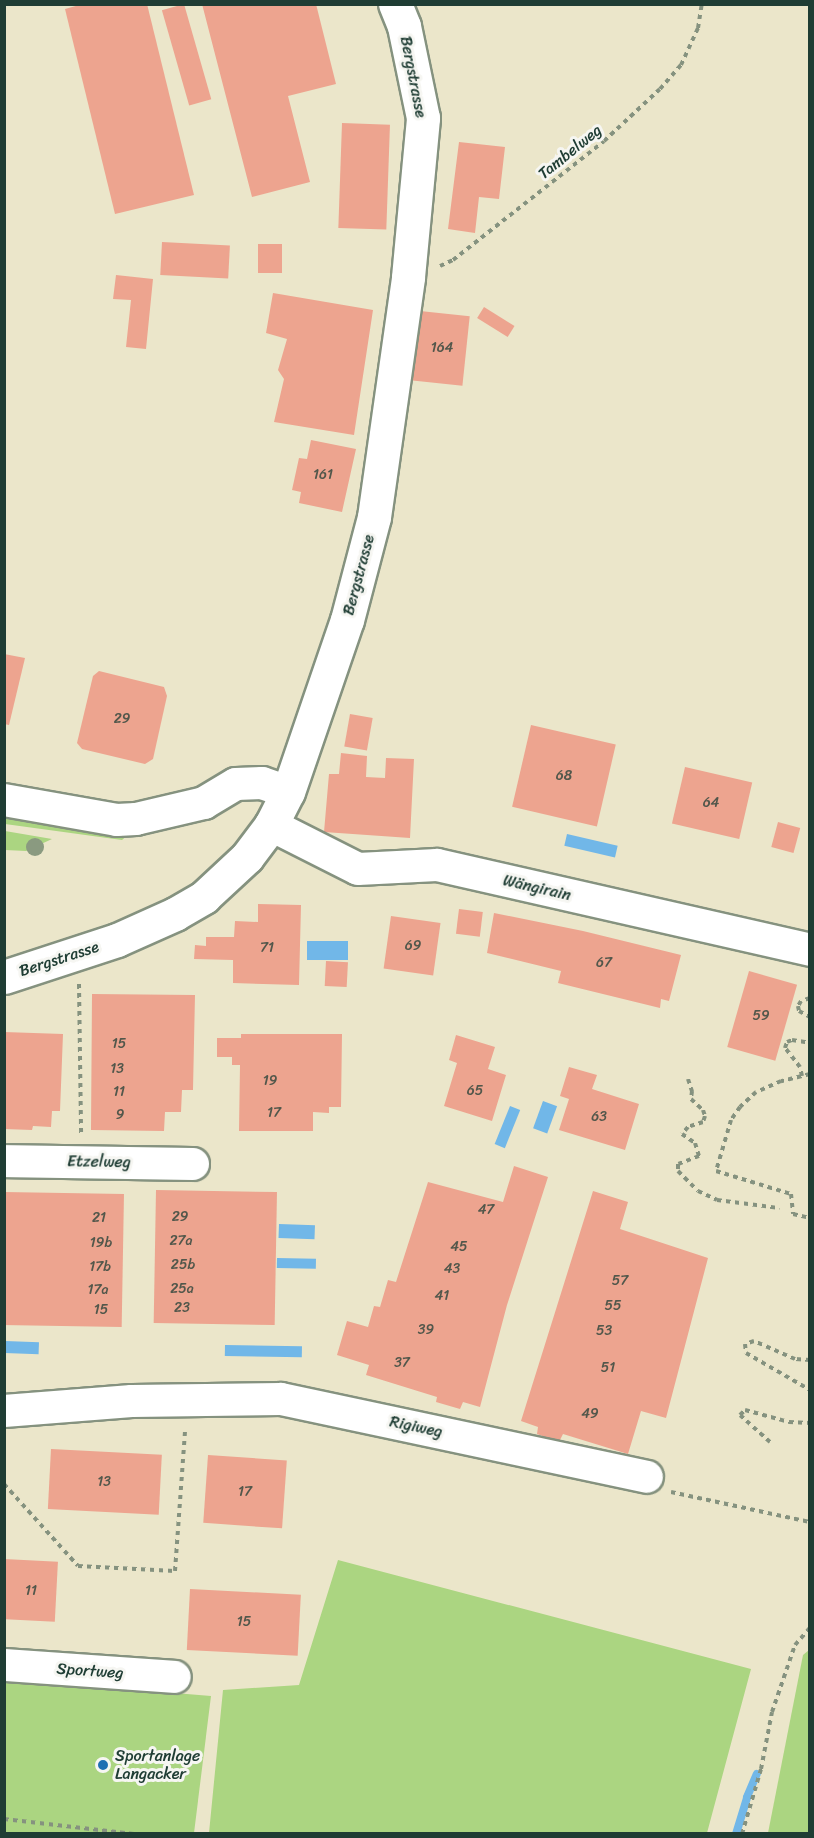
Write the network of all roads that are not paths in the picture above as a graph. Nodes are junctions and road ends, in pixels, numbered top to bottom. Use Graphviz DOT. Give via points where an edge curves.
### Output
graph roads {
  1 [pos="395,4"];
  2 [pos="288,792"];
  3 [pos="4,800"];
  4 [pos="271,825"];
  5 [pos="810,950"];
  6 [pos="4,977"];
  7 [pos="4,1161"];
  8 [pos="193,1164"];
  9 [pos="4,1411"];
  10 [pos="647,1477"];
  11 [pos="4,1665"];
  12 [pos="175,1677"];
  1 -- 2 [label="street, Bergstrasse" via="404,26 423,118 408,277 374,517 347,620"];
  2 -- 3 [label="street" via="262,783 236,784 204,803 117,820"];
  2 -- 4 [label="street, Bergstrasse"];
  4 -- 5 [label="street, Wängirain" via="358,869 437,865"];
  4 -- 6 [label="street, Bergstrasse" via="247,857 204,897 175,914 117,940"];
  7 -- 8 [label="street, Etzelweg"];
  9 -- 10 [label="street, Rigiweg" via="132,1401 281,1398"];
  11 -- 12 [label="street, Sportweg"];
}
